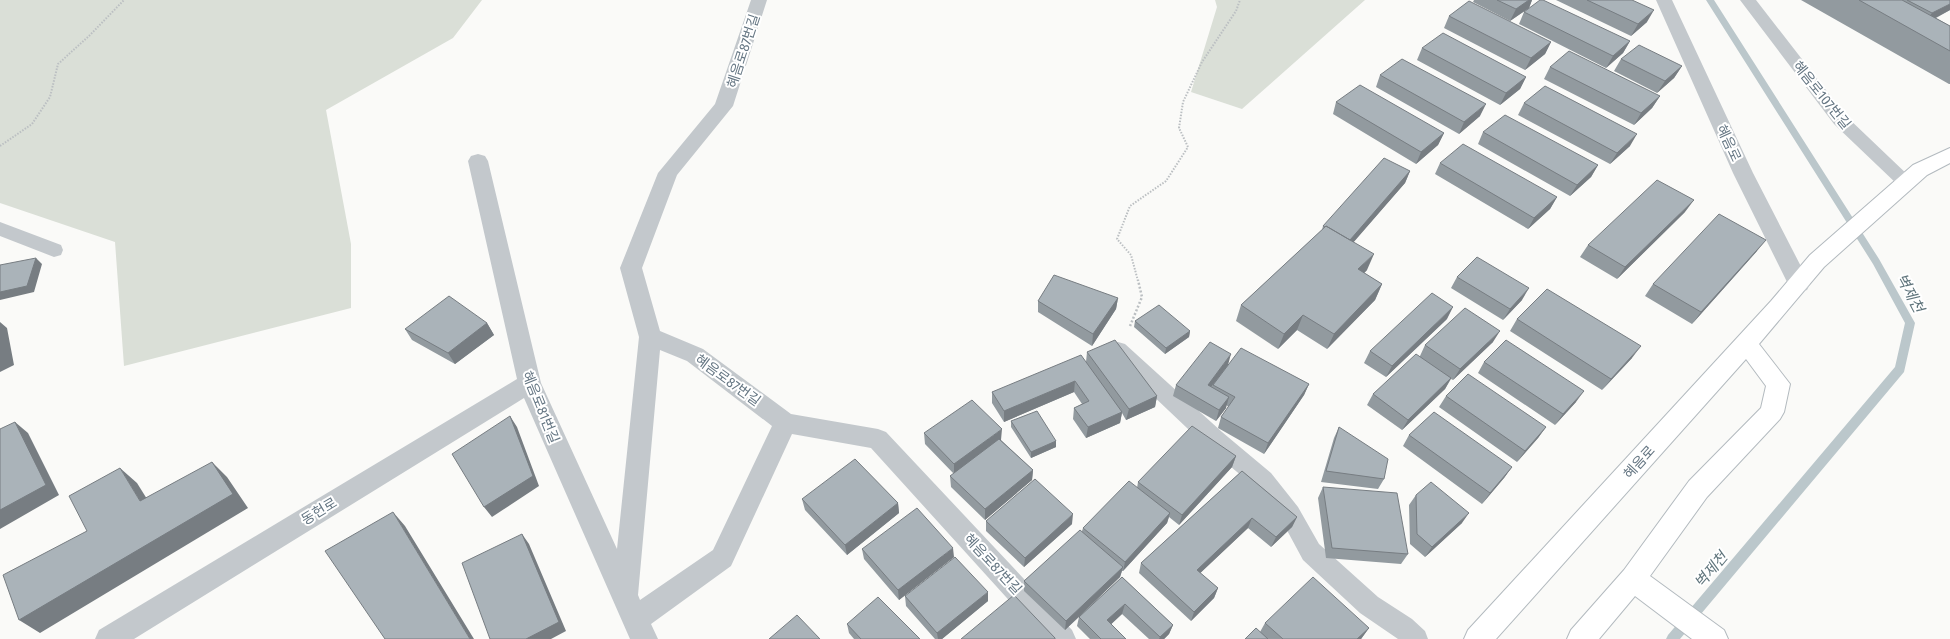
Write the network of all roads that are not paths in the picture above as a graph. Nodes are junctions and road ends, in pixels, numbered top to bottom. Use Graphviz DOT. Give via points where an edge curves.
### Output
graph roads {
  1 [pos="760,0"];
  2 [pos="1664,0"];
  3 [pos="1748,0"];
  4 [pos="1950,155"];
  5 [pos="478,161"];
  6 [pos="1901,186"];
  7 [pos="0,229"];
  8 [pos="54,250"];
  9 [pos="1799,284"];
  10 [pos="650,337"];
  11 [pos="1746,343"];
  12 [pos="1118,350"];
  13 [pos="529,383"];
  14 [pos="785,423"];
  15 [pos="1633,579"];
  16 [pos="624,595"];
  17 [pos="640,629"];
  18 [pos="109,639"];
  19 [pos="1062,639"];
  20 [pos="1416,639"];
  21 [pos="1478,639"];
  22 [pos="1581,639"];
  23 [pos="1714,639"];
  1 -- 10 [label="street, 혜음로87번길" via="724,106 668,173 631,268"];
  2 -- 9 [label="street, 혜음로" via="1743,173"];
  3 -- 6 [label="lane, 혜음로107번길" via="1840,120"];
  4 -- 6 [label="main road" via="1920,170"];
  5 -- 13 [label="street, 혜음로81번길"];
  6 -- 9 [label="main road, 혜음로" via="1817,261"];
  7 -- 8 [label="lane"];
  9 -- 11 [label="main road, 혜음로"];
  10 -- 14 [label="street, 혜음로87번길" via="695,355"];
  10 -- 16 [label="street"];
  11 -- 15 [label="main road" via="1778,384 1772,412 1698,489"];
  11 -- 21 [label="main road, 혜음로"];
  12 -- 20 [label="lane" via="1214,439 1263,480 1290,514 1312,552 1369,605"];
  13 -- 16 [label="street, 혜음로81번길"];
  13 -- 18 [label="street, 동헌로"];
  14 -- 17 [label="street" via="722,558"];
  14 -- 19 [label="street, 혜음로87번길" via="878,439"];
  15 -- 22 [label="main road"];
  15 -- 23 [label="main road"];
  16 -- 17 [label="street, 혜음로81번길"];
}
